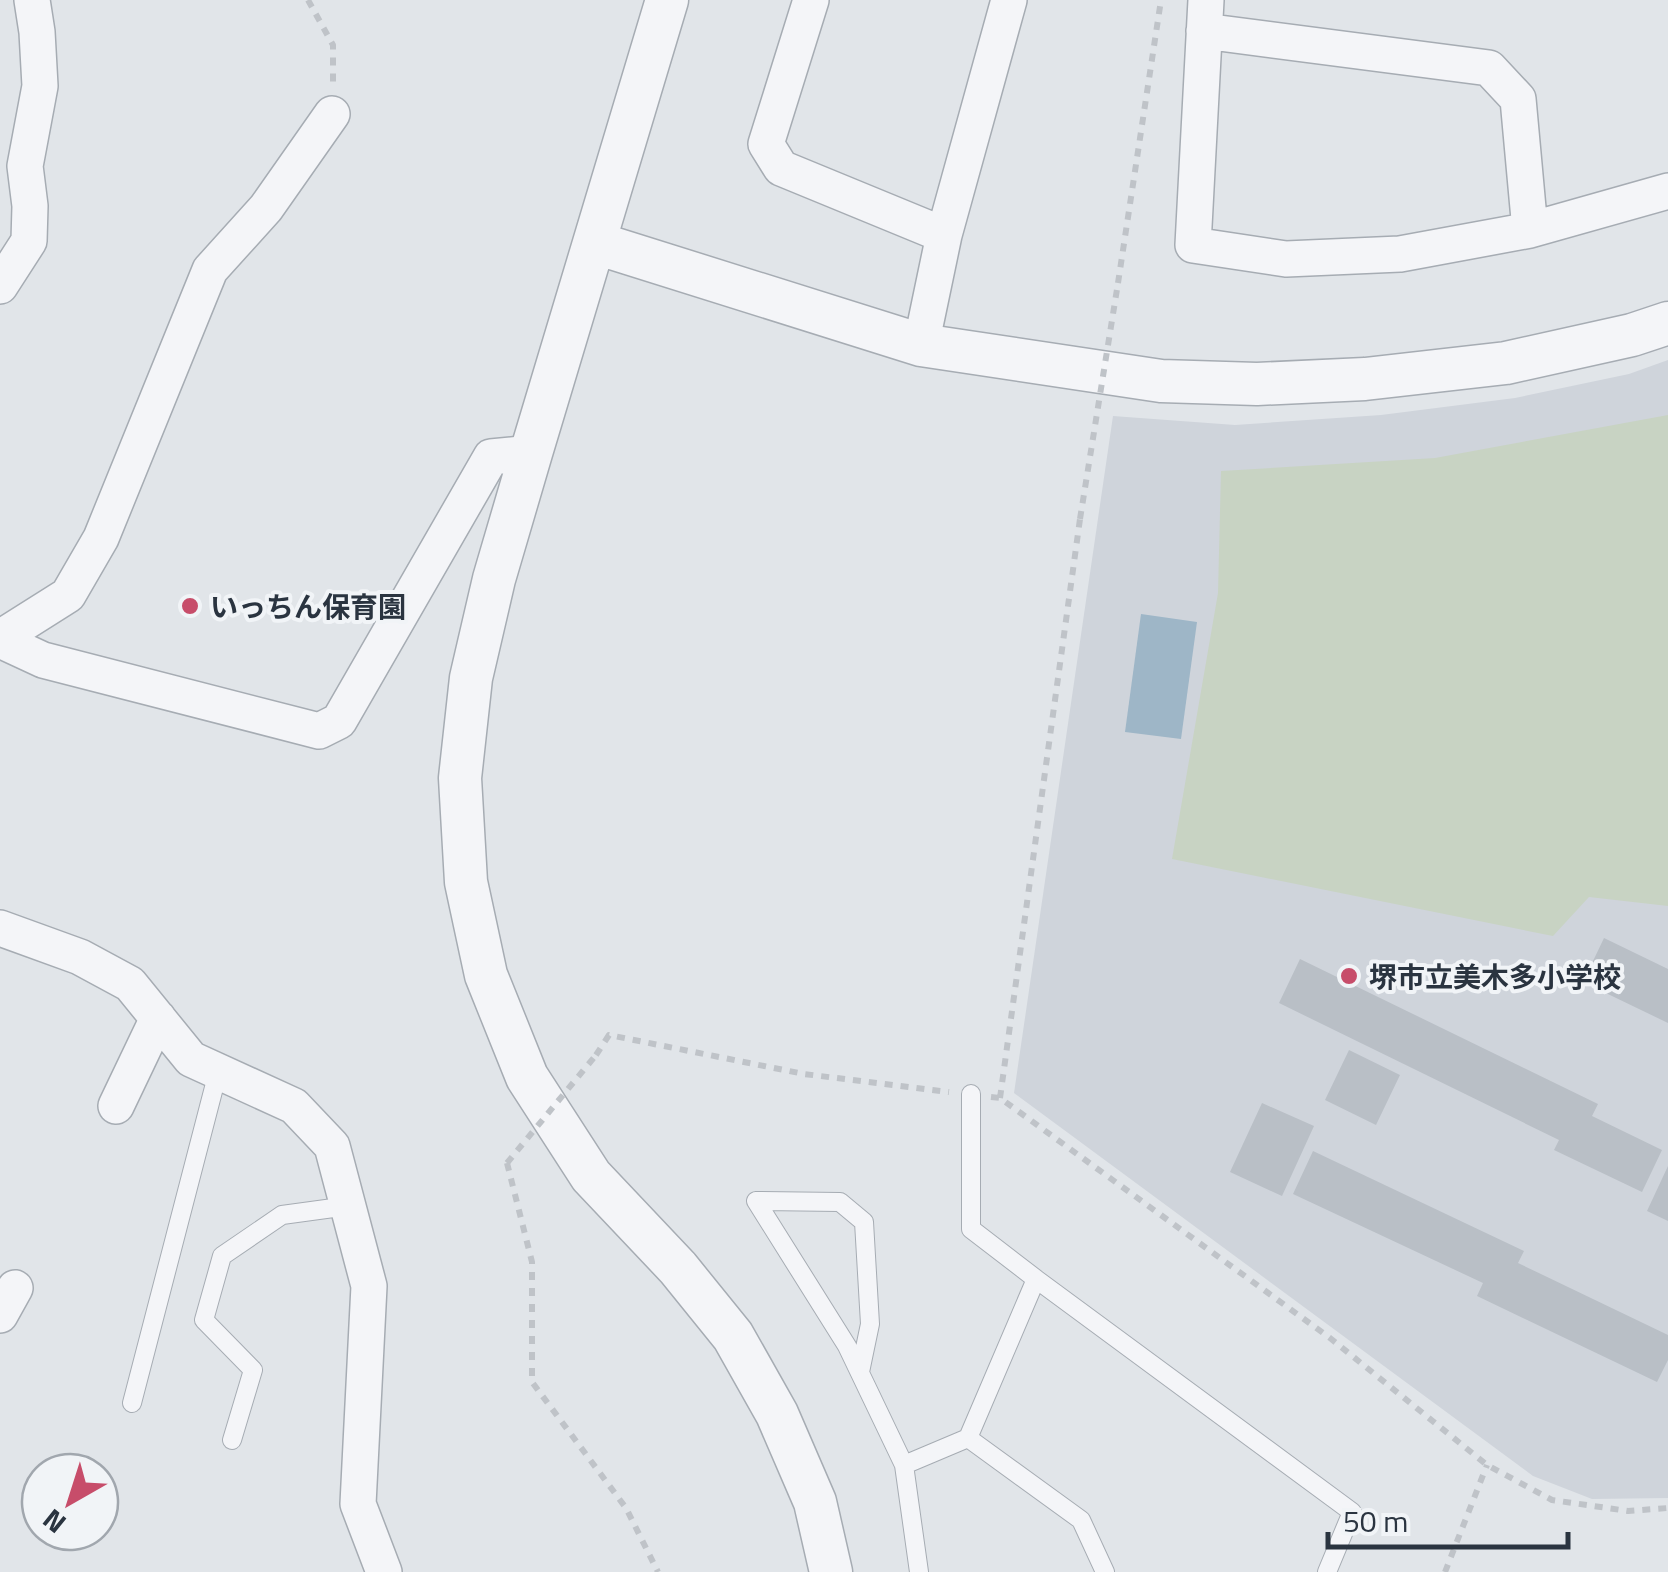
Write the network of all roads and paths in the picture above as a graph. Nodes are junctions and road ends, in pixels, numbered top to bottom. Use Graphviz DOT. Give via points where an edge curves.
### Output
graph roads {
  1 [pos="32,0"];
  2 [pos="308,0"];
  3 [pos="667,0"];
  4 [pos="812,0"];
  5 [pos="1010,0"];
  6 [pos="1161,0"];
  7 [pos="1205,15"];
  8 [pos="332,114"];
  9 [pos="1668,191"];
  10 [pos="1530,230"];
  11 [pos="944,235"];
  12 [pos="596,243"];
  13 [pos="0,286"];
  14 [pos="1668,323"];
  15 [pos="921,345"];
  16 [pos="531,452"];
  17 [pos="0,639"];
  18 [pos="0,928"];
  19 [pos="158,1018"];
  20 [pos="218,1072"];
  21 [pos="971,1094"];
  22 [pos="1000,1098"];
  23 [pos="116,1106"];
  24 [pos="348,1206"];
  25 [pos="1036,1279"];
  26 [pos="860,1372"];
  27 [pos="132,1403"];
  28 [pos="968,1438"];
  29 [pos="232,1440"];
  30 [pos="904,1465"];
  31 [pos="1486,1465"];
  32 [pos="1668,1508"];
  33 [pos="384,1572"];
  34 [pos="658,1572"];
  35 [pos="831,1572"];
  36 [pos="919,1572"];
  37 [pos="1105,1572"];
  38 [pos="1327,1572"];
  39 [pos="1445,1572"];
  1 -- 13 [label="street" via="40,86 25,166 29,241"];
  2 -- 8 [label="path" via="334,45"];
  3 -- 12 [label="street"];
  4 -- 11 [label="street" via="766,144 781,168"];
  5 -- 11 [label="street"];
  6 -- 22 [label="path, bridge"];
  7 -- 10 [label="street" via="1489,68 1518,99"];
  7 -- 10 [label="street" via="1193,245 1286,259 1400,254"];
  8 -- 17 [label="street" via="266,208 210,270 101,538 68,595"];
  9 -- 10 [label="street"];
  11 -- 15 [label="street"];
  12 -- 15 [label="street"];
  12 -- 16 [label="street"];
  14 -- 15 [label="street" via="1506,364 1275,383 1161,381"];
  16 -- 17 [label="street" via="492,457 340,721 318,730 43,660"];
  16 -- 35 [label="street" via="471,678 460,778 466,882 486,976 527,1077 591,1176 678,1268 742,1351 815,1502"];
  18 -- 19 [label="street" via="80,957 130,984"];
  19 -- 20 [label="street" via="191,1059"];
  19 -- 23 [label="street"];
  20 -- 24 [label="street" via="294,1106 332,1146"];
  20 -- 27 [label="lane"];
  21 -- 22 [label="path"];
  21 -- 25 [label="lane" via="970,1229"];
  21 -- 34 [label="path, bridge" via="804,1074 609,1035 507,1163 532,1262 532,1382 626,1508"];
  22 -- 31 [label="path" via="1330,1338"];
  24 -- 29 [label="lane" via="282,1215 222,1256 204,1320 253,1370"];
  24 -- 33 [label="street" via="370,1286 358,1504"];
  25 -- 28 [label="lane"];
  25 -- 38 [label="lane" via="1352,1512"];
  26 -- 26 [label="lane" via="847,1346 756,1201 840,1202 864,1222 870,1324"];
  26 -- 30 [label="lane"];
  28 -- 30 [label="lane"];
  28 -- 37 [label="lane" via="1081,1520"];
  30 -- 36 [label="lane"];
  31 -- 32 [label="path" via="1552,1500 1628,1511"];
  31 -- 39 [label="path"];
}
